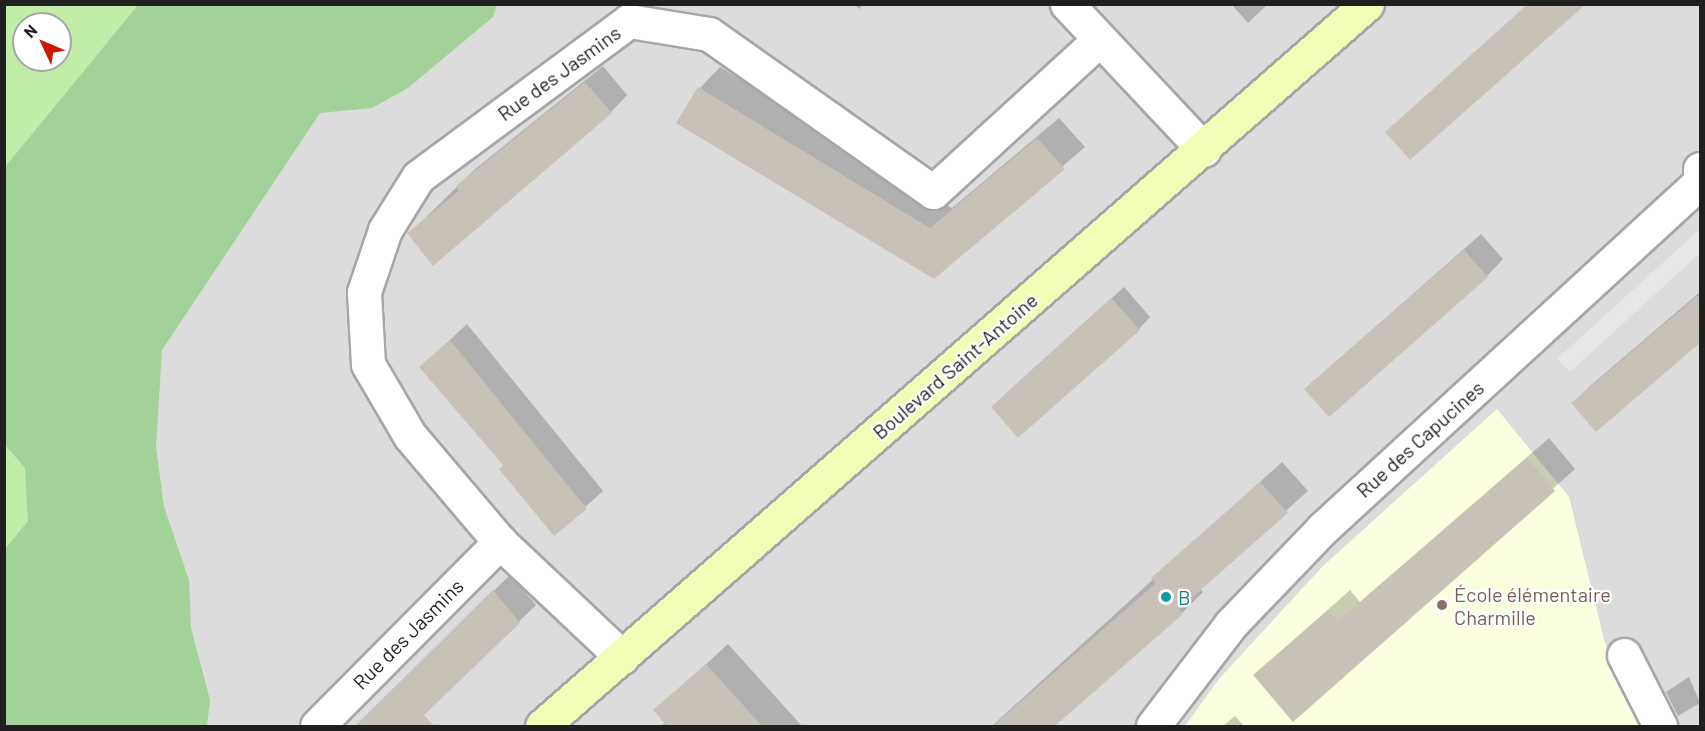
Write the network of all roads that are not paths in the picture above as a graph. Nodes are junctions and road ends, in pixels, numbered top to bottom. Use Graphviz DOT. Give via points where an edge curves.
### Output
graph roads {
  1 [pos="1067,4"];
  2 [pos="1367,4"];
  3 [pos="1100,39"];
  4 [pos="1204,150"];
  5 [pos="1701,169"];
  6 [pos="1700,182"];
  7 [pos="500,542"];
  8 [pos="1624,655"];
  9 [pos="622,657"];
  10 [pos="317,726"];
  11 [pos="542,726"];
  12 [pos="1153,726"];
  13 [pos="1660,726"];
  1 -- 3 [label="street"];
  2 -- 4 [label="street, Boulevard Saint-Antoine"];
  3 -- 4 [label="street"];
  3 -- 7 [label="street, Rue des Jasmins" via="933,192 709,33 629,21 418,177 385,230 364,292 368,364 410,436"];
  4 -- 9 [label="street, Boulevard Saint-Antoine"];
  5 -- 6 [label="street, Rue des Capucines"];
  6 -- 12 [label="street, Rue des Capucines" via="1322,529 1231,624"];
  7 -- 9 [label="street, Rue des Jasmins"];
  7 -- 10 [label="street, Rue des Jasmins"];
  8 -- 13 [label="street"];
  9 -- 11 [label="street, Boulevard Saint-Antoine"];
}
